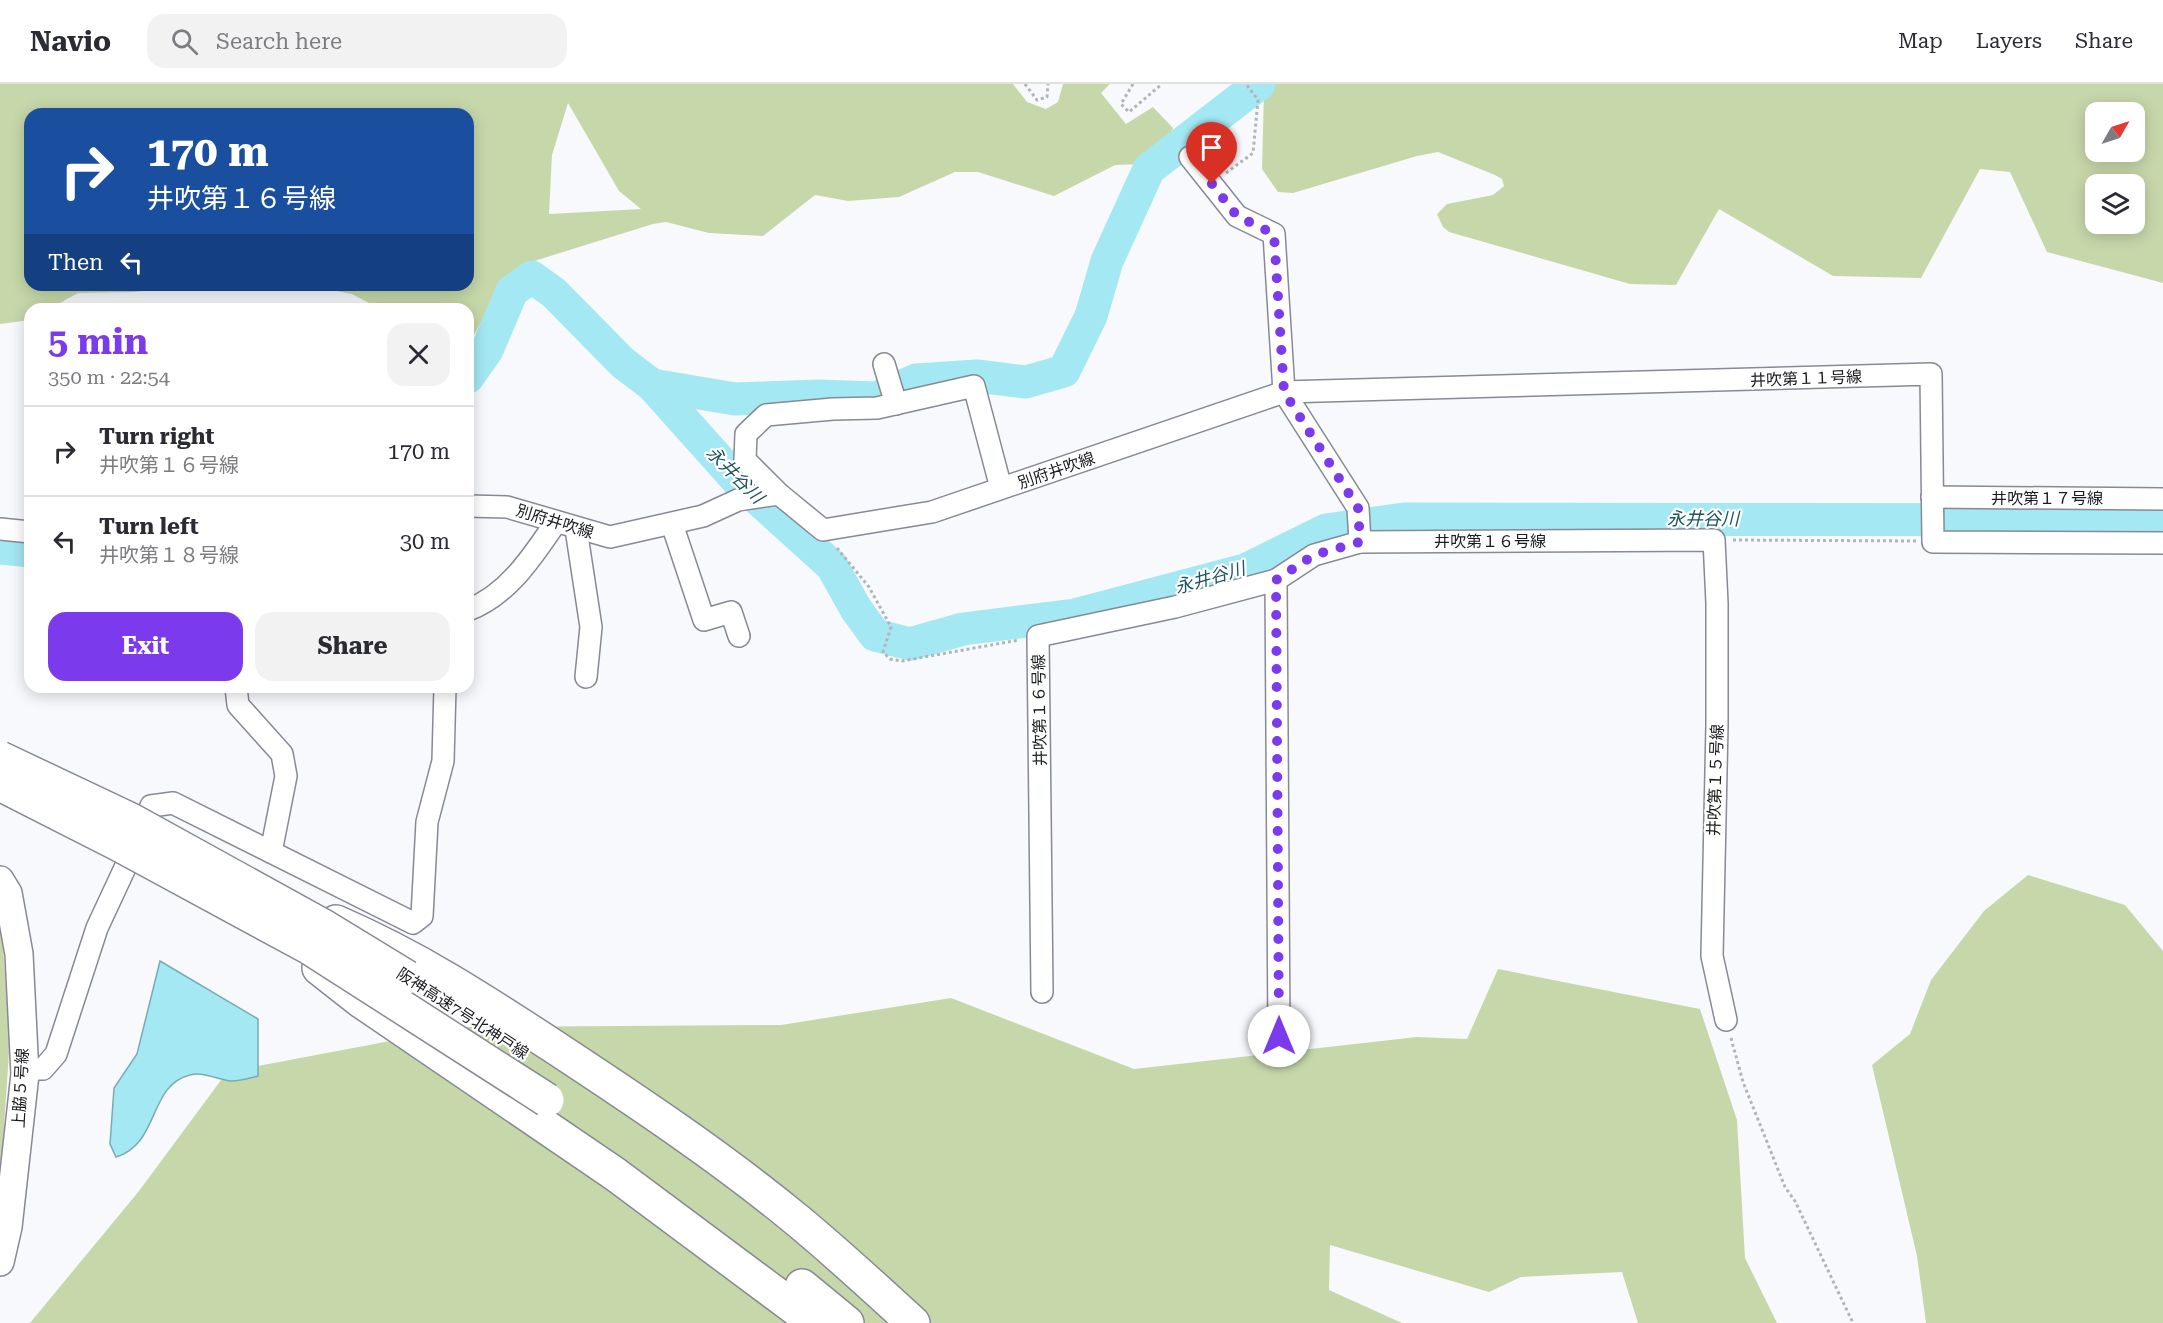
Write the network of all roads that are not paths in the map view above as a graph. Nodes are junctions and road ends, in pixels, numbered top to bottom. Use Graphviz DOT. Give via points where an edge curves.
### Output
graph roads {
  1 [pos="1191,157"];
  2 [pos="1284,392"];
  3 [pos="1000,488"];
  4 [pos="779,494"];
  5 [pos="2163,499"];
  6 [pos="1932,502"];
  7 [pos="474,506"];
  8 [pos="556,522"];
  9 [pos="672,524"];
  10 [pos="0,529"];
  11 [pos="576,529"];
  12 [pos="24,531"];
  13 [pos="1360,539"];
  14 [pos="1713,540"];
  15 [pos="2163,543"];
  16 [pos="1276,580"];
  17 [pos="474,608"];
  18 [pos="739,636"];
  19 [pos="586,677"];
  20 [pos="237,693"];
  21 [pos="445,693"];
  22 [pos="0,758"];
  23 [pos="0,765"];
  24 [pos="0,777"];
  25 [pos="0,784"];
  26 [pos="140,833"];
  27 [pos="271,852"];
  28 [pos="131,855"];
  29 [pos="0,880"];
  30 [pos="1042,992"];
  31 [pos="1726,1020"];
  32 [pos="1279,1036"];
  33 [pos="25,1069"];
  34 [pos="0,1262"];
  35 [pos="815,1323"];
  36 [pos="847,1323"];
  37 [pos="891,1323"];
  38 [pos="913,1323"];
  1 -- 2 [label="street" via="1237,216 1274,234"];
  2 -- 3 [label="street, 別府井吹線"];
  2 -- 6 [label="street, 井吹第１１号線" via="1931,374"];
  2 -- 13 [label="street" via="1358,508"];
  3 -- 4 [label="street, 別府井吹線" via="933,512 823,530"];
  3 -- 4 [label="street" via="974,386 891,387 877,408 766,415 746,434 745,459"];
  4 -- 9 [label="street, 別府井吹線" via="738,500 703,516"];
  5 -- 6 [label="street, 井吹第１７号線"];
  6 -- 15 [label="street, 井吹第１１号線" via="1932,537"];
  7 -- 8 [label="street, 別府井吹線" via="507,507"];
  8 -- 11 [label="street, 別府井吹線"];
  8 -- 17 [label="street" via="527,566"];
  9 -- 11 [label="street, 別府井吹線" via="610,537"];
  9 -- 18 [label="street" via="704,620 731,612"];
  10 -- 12 [label="street"];
  11 -- 19 [label="street" via="591,627"];
  13 -- 14 [label="street, 井吹第１６号線"];
  13 -- 16 [label="street, 井吹第１６号線" via="1314,555"];
  14 -- 31 [label="street, 井吹第１５号線" via="1717,725 1712,956"];
  16 -- 30 [label="street, 井吹第１６号線" via="1175,607 1038,636"];
  16 -- 32 [label="street"];
  20 -- 27 [label="street" via="238,705 282,754 286,776"];
  21 -- 27 [label="street" via="443,761 427,822 422,916 413,923"];
  22 -- 37 [label="highway, 阪神高速7号北神戸線, bridge" via="131,820 407,977 658,1143"];
  23 -- 38 [label="highway" via="211,867 392,946 454,981 727,1167 796,1219"];
  24 -- 35 [label="highway" via="130,841 204,883 361,1001 615,1174"];
  25 -- 36 [label="highway, 阪神高速7号北神戸線, bridge" via="310,948 547,1100 730,1231"];
  26 -- 27 [label="street" via="151,806 173,803"];
  28 -- 33 [label="street" via="97,928 56,1054 42,1070"];
  29 -- 33 [label="street, 上脇５号線" via="8,893 19,954"];
  33 -- 34 [label="street, 上脇５号線" via="8,1227"];
}
